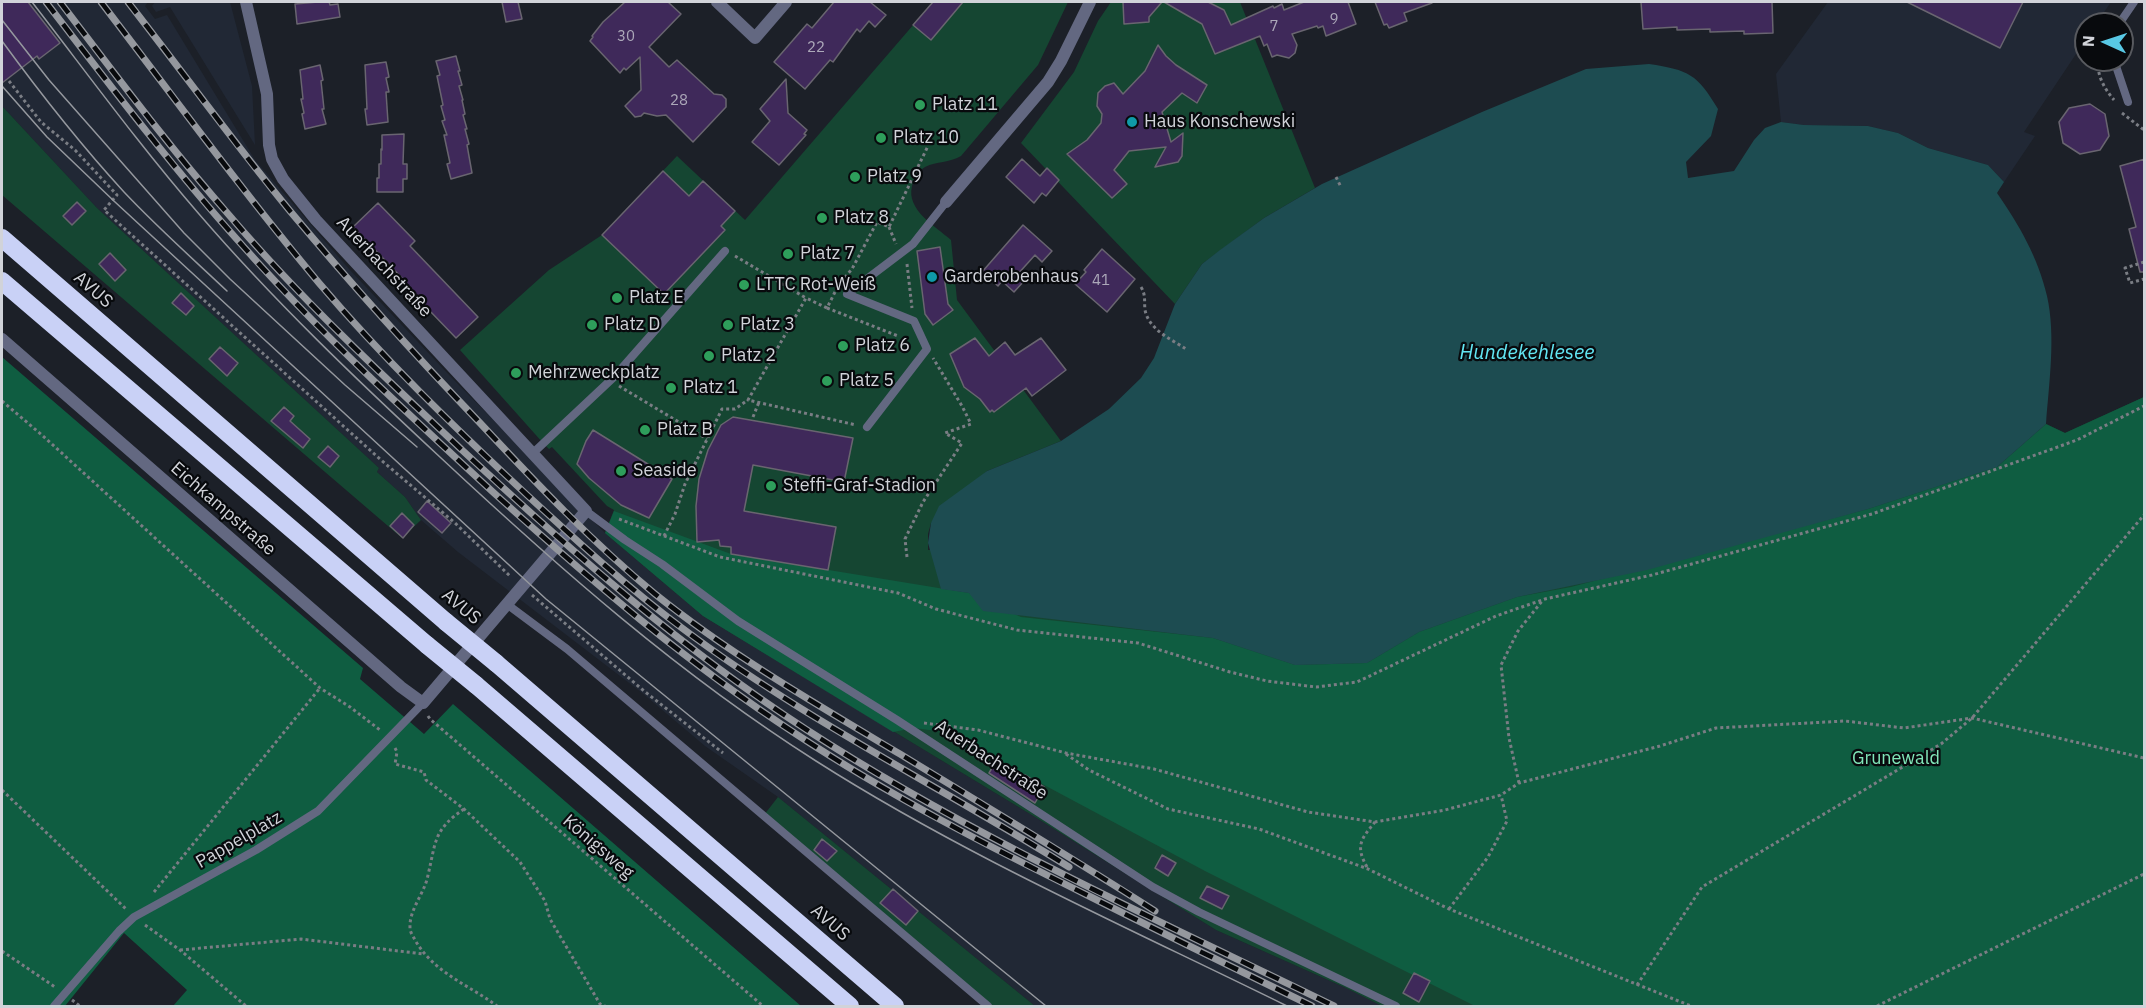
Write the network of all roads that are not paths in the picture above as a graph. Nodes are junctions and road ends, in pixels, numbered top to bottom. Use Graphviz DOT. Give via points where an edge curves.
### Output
graph roads {
  1 [pos="246,2"];
  2 [pos="717,2"];
  3 [pos="786,2"];
  4 [pos="1090,2"];
  5 [pos="2118,72"];
  6 [pos="2128,102"];
  7 [pos="946,202"];
  8 [pos="2,238"];
  9 [pos="725,251"];
  10 [pos="2,281"];
  11 [pos="2,339"];
  12 [pos="867,427"];
  13 [pos="533,453"];
  14 [pos="590,514"];
  15 [pos="508,605"];
  16 [pos="423,703"];
  17 [pos="54,1006"];
  18 [pos="850,1006"];
  19 [pos="895,1006"];
  20 [pos="988,1006"];
  21 [pos="1396,1006"];
  1 -- 13 [label="street, Auerbachstraße" via="267,94 270,152 283,179 316,220"];
  2 -- 3 [label="street" via="755,38"];
  4 -- 7 [label="street" via="1048,82"];
  5 -- 6 [label="lane"];
  7 -- 12 [label="lane" via="913,244 847,294 914,321 927,349"];
  8 -- 19 [label="highway, AVUS, bridge"];
  9 -- 13 [label="lane" via="610,380"];
  10 -- 18 [label="highway, bridge"];
  11 -- 16 [label="street, Eichkampstraße"];
  13 -- 14 [label="street, Auerbachstraße"];
  14 -- 15 [label="street"];
  14 -- 21 [label="lane, Auerbachstraße" via="738,621 1153,887"];
  15 -- 16 [label="street"];
  15 -- 20 [label="lane" via="576,657"];
  16 -- 17 [label="lane, Pappelplatz" via="318,811 134,917"];
}
